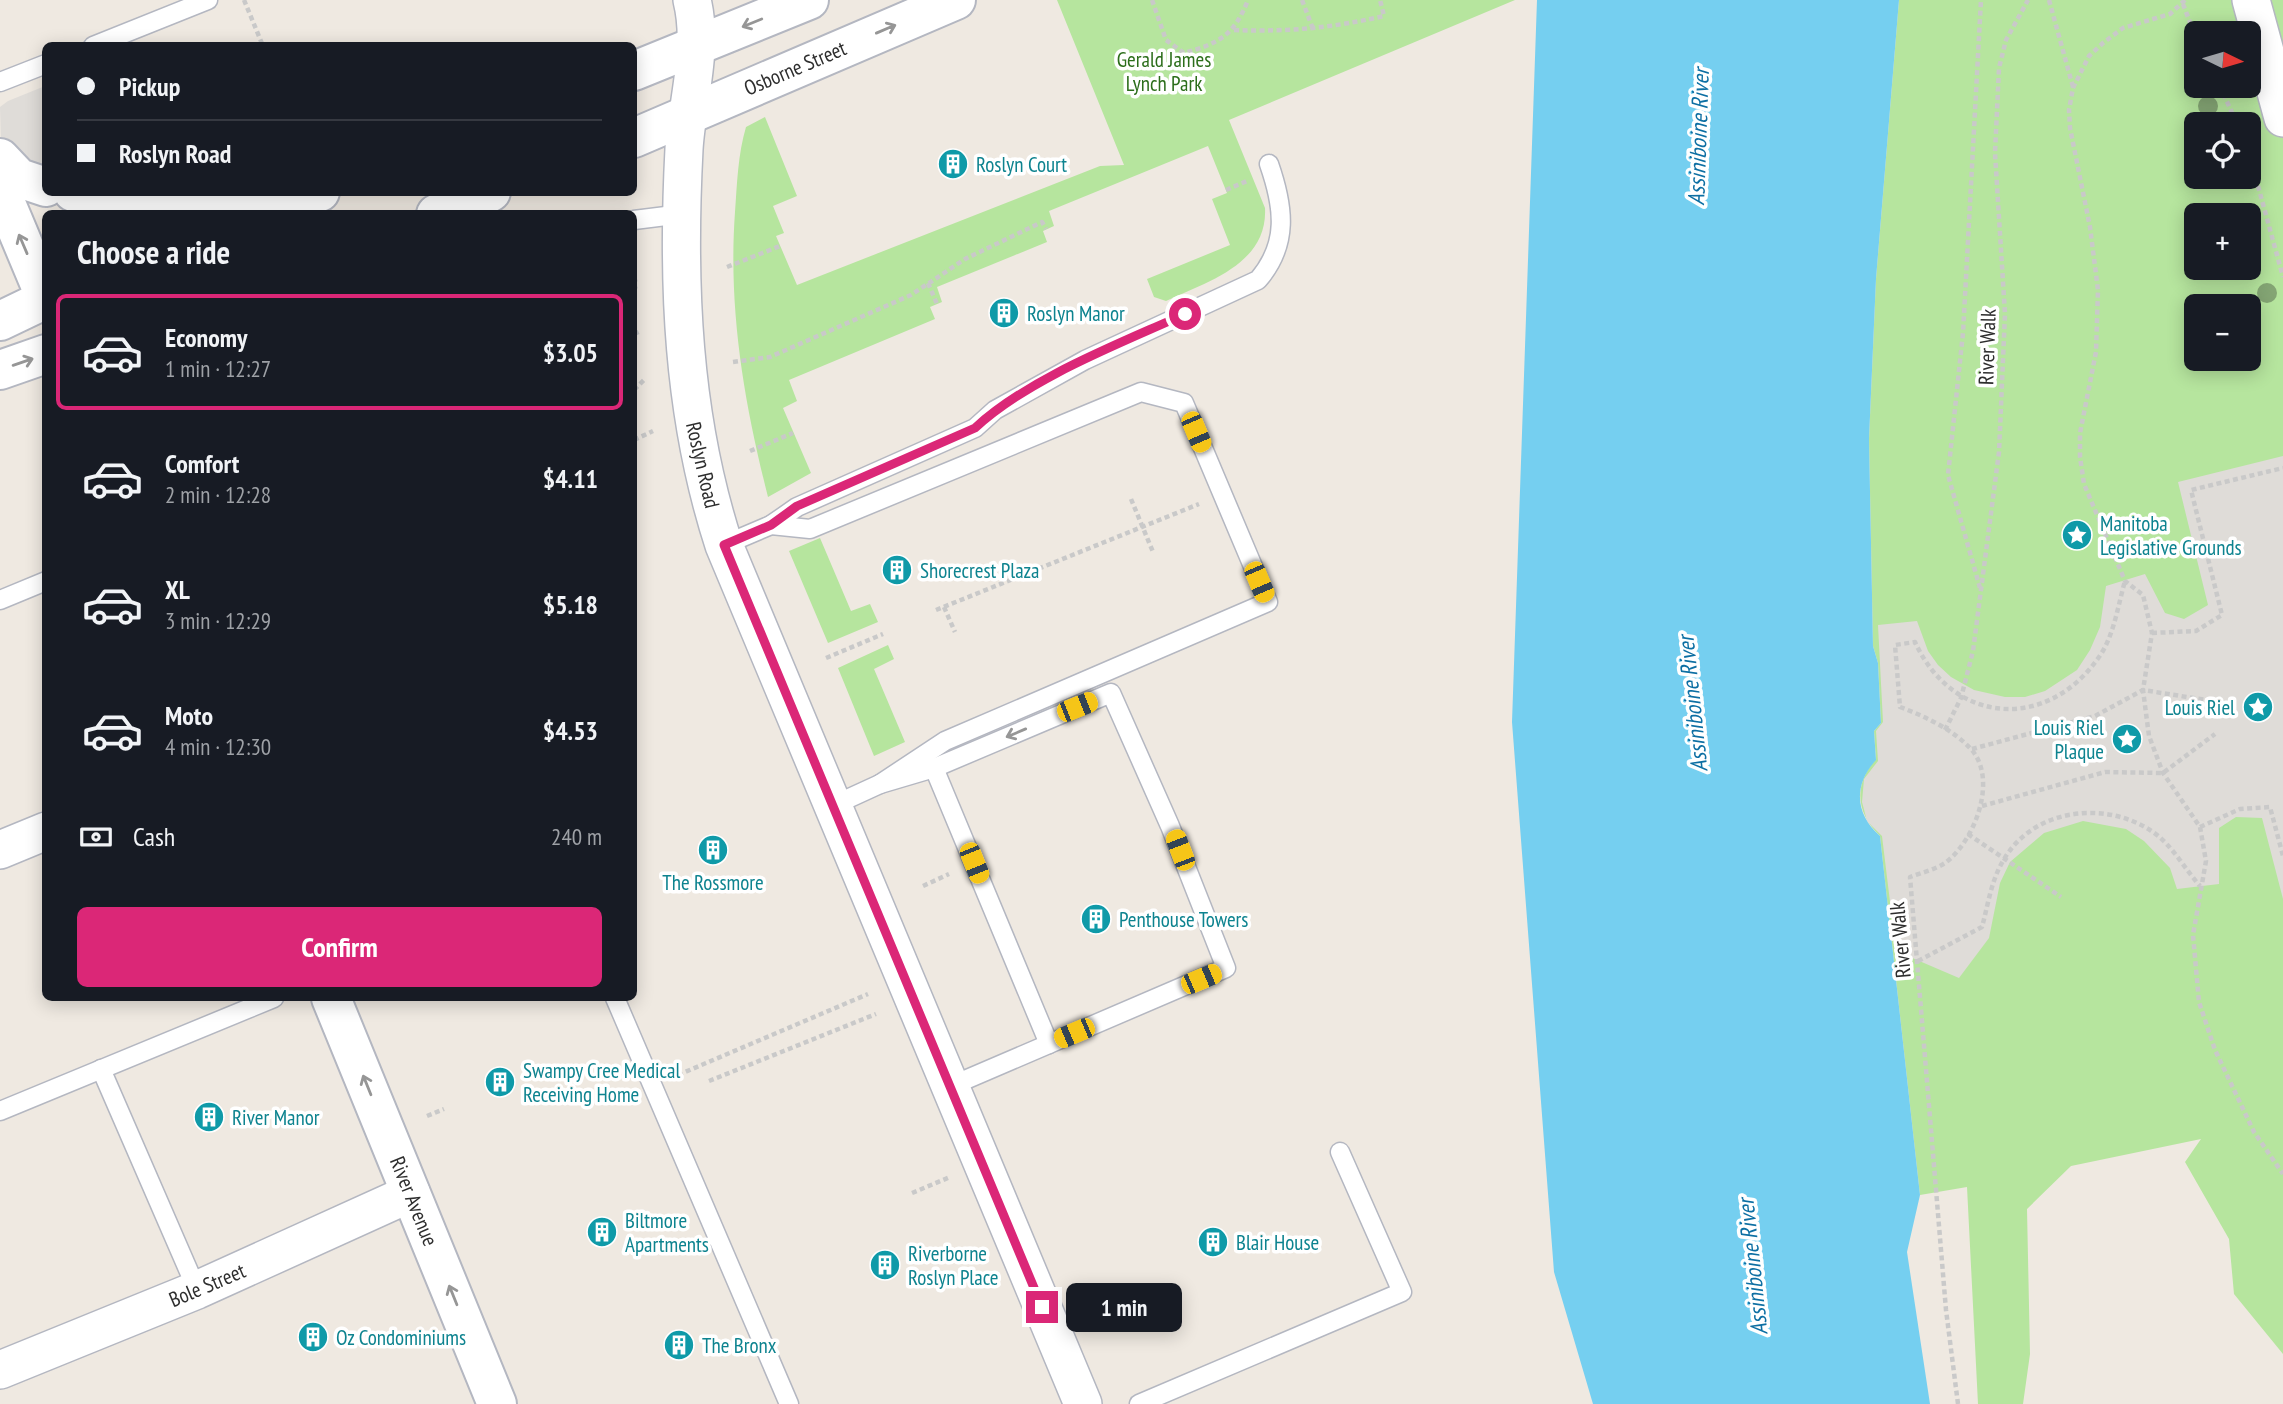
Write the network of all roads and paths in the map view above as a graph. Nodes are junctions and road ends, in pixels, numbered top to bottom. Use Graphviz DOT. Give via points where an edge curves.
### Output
graph roads {
  1 [pos="208,0"];
  2 [pos="244,0"];
  3 [pos="692,0"];
  4 [pos="956,0"];
  5 [pos="1152,0"];
  6 [pos="1248,0"];
  7 [pos="1302,0"];
  8 [pos="1380,0"];
  9 [pos="1981,0"];
  10 [pos="2028,0"];
  11 [pos="2049,0"];
  12 [pos="2251,0"];
  13 [pos="801,2"];
  14 [pos="2184,2"];
  15 [pos="2190,21"];
  16 [pos="1313,29"];
  17 [pos="1234,30"];
  18 [pos="103,42"];
  19 [pos="261,42"];
  20 [pos="695,47"];
  21 [pos="42,66"];
  22 [pos="637,70"];
  23 [pos="0,82"];
  24 [pos="2073,88"];
  25 [pos="689,115"];
  26 [pos="2283,118"];
  27 [pos="637,137"];
  28 [pos="0,158"];
  29 [pos="1269,164"];
  30 [pos="42,186"];
  31 [pos="0,189"];
  32 [pos="2259,189"];
  33 [pos="106,196"];
  34 [pos="310,196"];
  35 [pos="481,196"];
  36 [pos="223,210"];
  37 [pos="276,210"];
  38 [pos="446,210"];
  39 [pos="682,214"];
  40 [pos="637,220"];
  41 [pos="1046,229"];
  42 [pos="780,246"];
  43 [pos="727,267"];
  44 [pos="2283,277"];
  45 [pos="929,283"];
  46 [pos="42,292"];
  47 [pos="42,300"];
  48 [pos="937,304"];
  49 [pos="0,321"];
  50 [pos="641,331"];
  51 [pos="637,333"];
  52 [pos="42,355"];
  53 [pos="733,362"];
  54 [pos="0,370"];
  55 [pos="646,378"];
  56 [pos="637,387"];
  57 [pos="653,431"];
  58 [pos="793,433"];
  59 [pos="637,439"];
  60 [pos="750,451"];
  61 [pos="2283,468"];
  62 [pos="1131,499"];
  63 [pos="1210,500"];
  64 [pos="771,525"];
  65 [pos="1143,527"];
  66 [pos="724,545"];
  67 [pos="1153,552"];
  68 [pos="2124,581"];
  69 [pos="42,583"];
  70 [pos="1980,590"];
  71 [pos="0,600"];
  72 [pos="944,607"];
  73 [pos="936,610"];
  74 [pos="955,632"];
  75 [pos="2152,633"];
  76 [pos="883,634"];
  77 [pos="826,658"];
  78 [pos="2143,690"];
  79 [pos="1961,698"];
  80 [pos="2206,699"];
  81 [pos="1945,730"];
  82 [pos="2215,734"];
  83 [pos="1972,749"];
  84 [pos="934,768"];
  85 [pos="2163,773"];
  86 [pos="880,784"];
  87 [pos="832,806"];
  88 [pos="1982,806"];
  89 [pos="2200,827"];
  90 [pos="42,833"];
  91 [pos="1968,834"];
  92 [pos="0,850"];
  93 [pos="2283,856"];
  94 [pos="2004,858"];
  95 [pos="2200,886"];
  96 [pos="2061,897"];
  97 [pos="1918,961"];
  98 [pos="868,994"];
  99 [pos="267,1001"];
  100 [pos="332,1001"];
  101 [pos="616,1001"];
  102 [pos="876,1014"];
  103 [pos="1049,1044"];
  104 [pos="101,1069"];
  105 [pos="709,1081"];
  106 [pos="651,1086"];
  107 [pos="951,1086"];
  108 [pos="444,1109"];
  109 [pos="0,1111"];
  110 [pos="427,1116"];
  111 [pos="1340,1152"];
  112 [pos="2283,1174"];
  113 [pos="411,1193"];
  114 [pos="197,1290"];
  115 [pos="1135,1295"];
  116 [pos="1096,1310"];
  117 [pos="0,1370"];
  118 [pos="497,1404"];
  119 [pos="789,1404"];
  120 [pos="1083,1404"];
  121 [pos="1139,1404"];
  122 [pos="1958,1404"];
  1 -- 18 [label="lane"];
  2 -- 19 [label="path"];
  3 -- 20 [label="street, Roslyn Road"];
  25 -- 4 [label="main road, Osborne Street, one-way"];
  5 -- 17 [label="path" via="1166,40 1184,53 1209,46"];
  6 -- 17 [label="path"];
  7 -- 16 [label="path"];
  8 -- 16 [label="path" via="1384,16"];
  9 -- 70 [label="path" via="1963,333 1948,475"];
  10 -- 70 [label="path, River Walk" via="2006,40 1999,68 1995,153 2005,314 1999,452"];
  11 -- 24 [label="path"];
  12 -- 26 [label="street"];
  13 -- 20 [label="main road, one-way"];
  14 -- 15 [label="path"];
  14 -- 24 [label="path" via="2170,14 2123,28 2103,43 2089,56"];
  16 -- 17 [label="path"];
  20 -- 22 [label="main road"];
  20 -- 25 [label="street, Roslyn Road"];
  21 -- 23 [label="lane"];
  24 -- 68 [label="path" via="2070,128 2098,290 2096,352 2080,433 2080,457 2084,484"];
  25 -- 27 [label="main road, Osborne Street"];
  25 -- 39 [label="street, Roslyn Road"];
  28 -- 30 [label="main road" via="19,178"];
  29 -- 64 [label="lane" via="1281,205 1282,232 1275,256 1258,280 1085,360 995,410 975,428 797,506"];
  46 -- 31 [label="main road, one-way"];
  32 -- 44 [label="path"];
  33 -- 36 [label="main road"];
  34 -- 37 [label="main road"];
  35 -- 38 [label="main road"];
  39 -- 40 [label="lane"];
  39 -- 66 [label="street, Roslyn Road" via="682,293 691,416"];
  41 -- 45 [label="path" via="1042,222 1003,239"];
  42 -- 43 [label="path"];
  45 -- 48 [label="path"];
  45 -- 53 [label="path" via="781,353 759,361"];
  47 -- 49 [label="main road"];
  50 -- 51 [label="path"];
  54 -- 52 [label="main road, one-way"];
  55 -- 56 [label="path"];
  57 -- 59 [label="path"];
  58 -- 60 [label="path"];
  61 -- 75 [label="path" via="2191,490 2222,615 2196,631"];
  62 -- 65 [label="path"];
  63 -- 65 [label="path"];
  64 -- 66 [label="lane"];
  64 -- 86 [label="lane" via="810,529 1141,392 1184,403 1268,602 945,741"];
  65 -- 67 [label="path"];
  65 -- 72 [label="path"];
  66 -- 87 [label="street, Roslyn Road"];
  68 -- 75 [label="path" via="2143,595"];
  68 -- 79 [label="path" via="2101,655 2070,690 2051,703 2028,708 1983,705"];
  69 -- 71 [label="lane"];
  70 -- 79 [label="path, River Walk" via="1973,651"];
  72 -- 73 [label="path"];
  72 -- 74 [label="path"];
  75 -- 78 [label="path"];
  76 -- 77 [label="path"];
  78 -- 80 [label="path"];
  78 -- 83 [label="path" via="2095,716"];
  78 -- 85 [label="path" via="2149,736"];
  79 -- 81 [label="path, River Walk"];
  79 -- 81 [label="path" via="1930,671 1915,642 1895,645 1900,707"];
  81 -- 83 [label="path"];
  82 -- 85 [label="path"];
  83 -- 88 [label="path, River Walk" via="1983,777"];
  84 -- 86 [label="lane"];
  84 -- 103 [label="lane"];
  103 -- 84 [label="lane, one-way" via="1226,968 1170,826 1111,693"];
  85 -- 88 [label="path" via="2105,772"];
  85 -- 89 [label="path"];
  86 -- 87 [label="lane"];
  87 -- 107 [label="street, Roslyn Road"];
  88 -- 91 [label="path, River Walk"];
  89 -- 93 [label="path" via="2240,809 2270,807"];
  89 -- 95 [label="path" via="2206,861"];
  90 -- 92 [label="street"];
  91 -- 94 [label="path"];
  91 -- 97 [label="path, River Walk" via="1946,863 1910,877"];
  94 -- 95 [label="path" via="2041,824 2063,816 2103,813 2151,830"];
  94 -- 96 [label="path"];
  94 -- 97 [label="path" via="1982,927"];
  95 -- 112 [label="path" via="2193,935 2199,1002 2253,1132"];
  97 -- 122 [label="path, River Walk"];
  98 -- 106 [label="path"];
  99 -- 104 [label="lane"];
  113 -- 100 [label="main road, River Avenue, one-way"];
  101 -- 106 [label="lane"];
  102 -- 105 [label="path"];
  103 -- 107 [label="lane"];
  104 -- 109 [label="lane"];
  104 -- 114 [label="lane"];
  106 -- 119 [label="lane"];
  107 -- 120 [label="street, Roslyn Road"];
  108 -- 110 [label="path"];
  111 -- 121 [label="lane" via="1402,1292"];
  113 -- 114 [label="street, Bole Street"];
  118 -- 113 [label="main road, River Avenue, one-way"];
  114 -- 117 [label="street, Bole Street"];
  115 -- 116 [label="path"];
}
